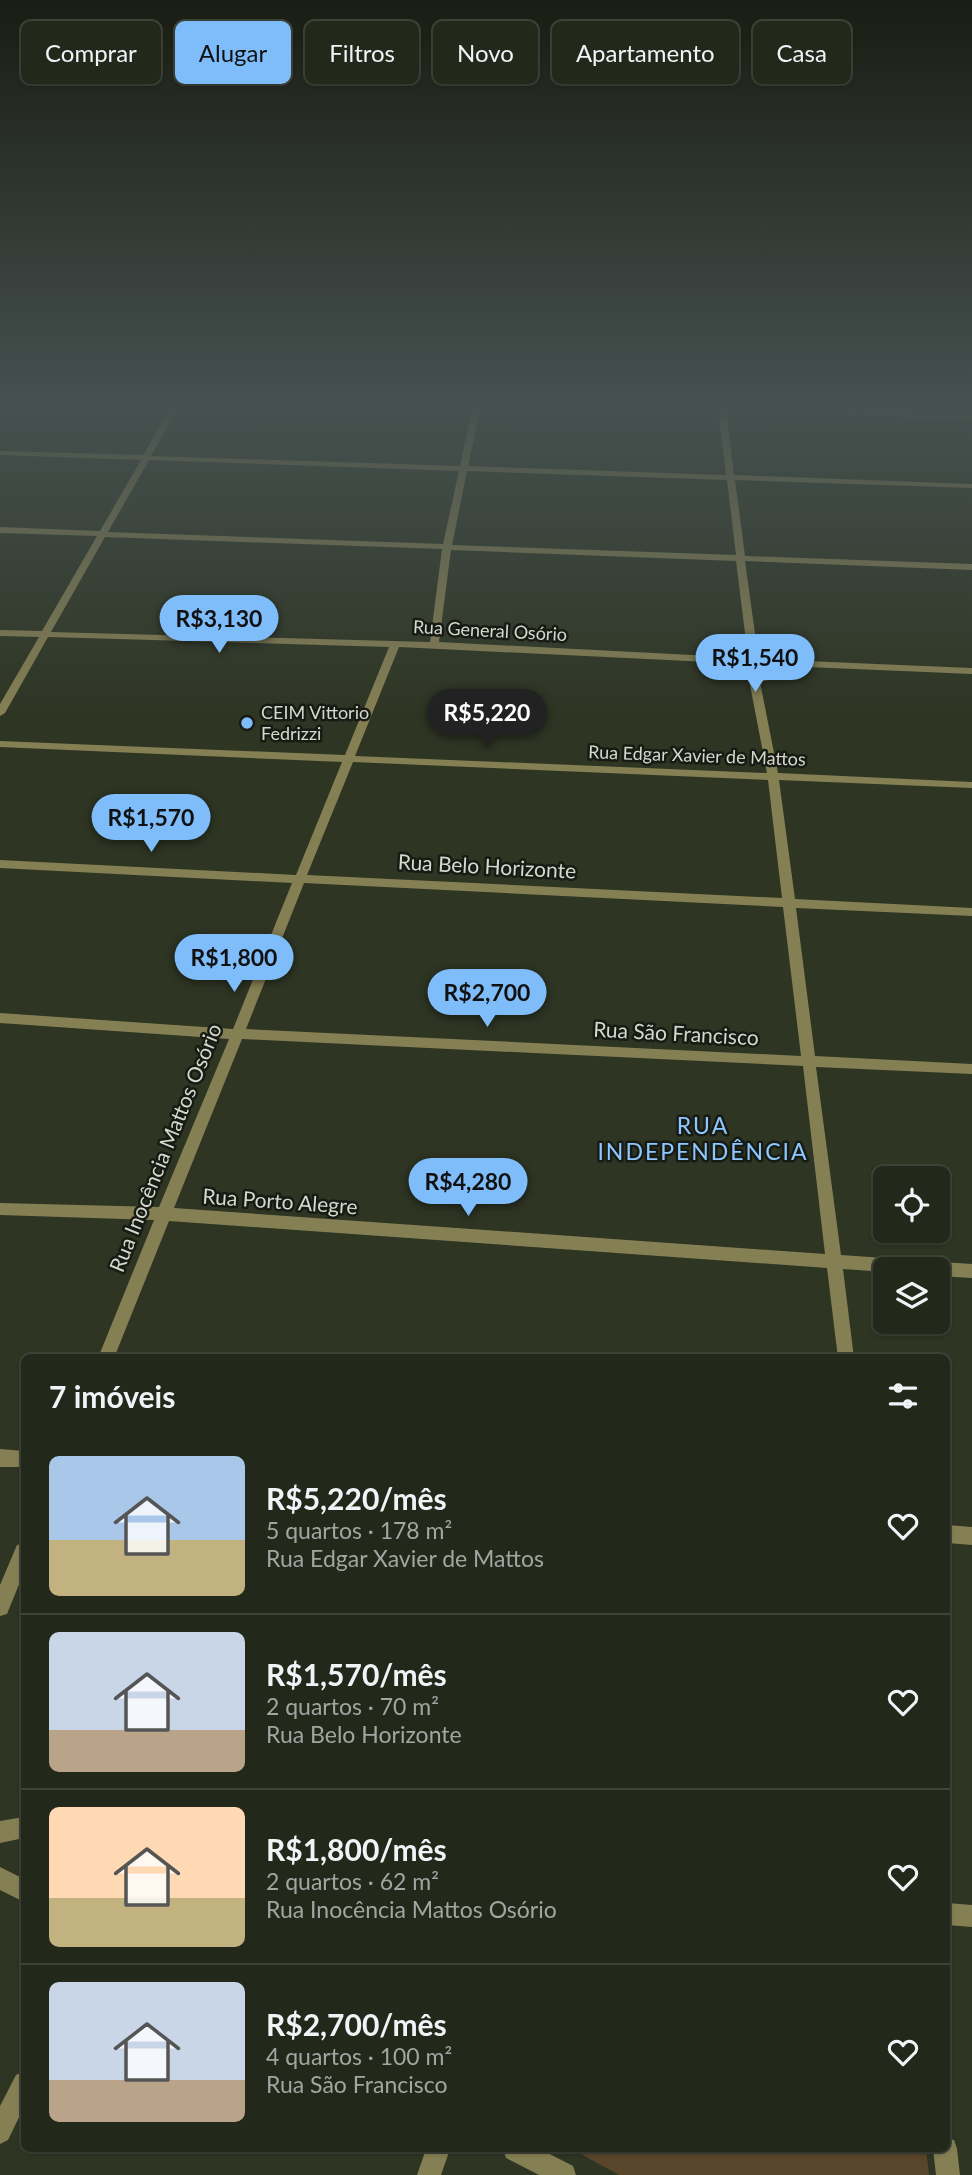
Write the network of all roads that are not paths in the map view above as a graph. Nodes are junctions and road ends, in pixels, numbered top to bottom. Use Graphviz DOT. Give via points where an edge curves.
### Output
graph roads {
  1 [pos="115,510"];
  2 [pos="456,510"];
  3 [pos="735,510"];
  4 [pos="0,530"];
  5 [pos="101,535"];
  6 [pos="447,547"];
  7 [pos="740,559"];
  8 [pos="972,567"];
  9 [pos="0,633"];
  10 [pos="43,635"];
  11 [pos="395,645"];
  12 [pos="434,645"];
  13 [pos="752,651"];
  14 [pos="733,660"];
  15 [pos="779,663"];
  16 [pos="972,671"];
  17 [pos="754,678"];
  18 [pos="0,713"];
  19 [pos="0,744"];
  20 [pos="349,759"];
  21 [pos="773,776"];
  22 [pos="972,785"];
  23 [pos="0,864"];
  24 [pos="301,877"];
  25 [pos="788,902"];
  26 [pos="972,912"];
  27 [pos="0,1018"];
  28 [pos="236,1034"];
  29 [pos="810,1061"];
  30 [pos="972,1069"];
  31 [pos="0,1209"];
  32 [pos="164,1214"];
  33 [pos="834,1262"];
  34 [pos="873,1265"];
  35 [pos="950,1270"];
  36 [pos="972,1271"];
  37 [pos="108,1354"];
  38 [pos="846,1354"];
  39 [pos="0,1458"];
  40 [pos="21,1460"];
  41 [pos="950,1534"];
  42 [pos="972,1535"];
  43 [pos="21,1559"];
  44 [pos="0,1607"];
  45 [pos="21,1828"];
  46 [pos="0,1832"];
  47 [pos="0,1878"];
  48 [pos="21,1889"];
  49 [pos="950,1914"];
  50 [pos="972,1916"];
  51 [pos="21,2089"];
  52 [pos="0,2132"];
  53 [pos="437,2152"];
  54 [pos="521,2152"];
  55 [pos="945,2152"];
  56 [pos="429,2175"];
  57 [pos="564,2175"];
  58 [pos="948,2175"];
  1 -- 5 [label="street"];
  2 -- 6 [label="street"];
  3 -- 7 [label="street"];
  4 -- 5 [label="street"];
  5 -- 6 [label="street"];
  5 -- 10 [label="street"];
  6 -- 7 [label="street"];
  6 -- 12 [label="street"];
  7 -- 8 [label="street"];
  7 -- 13 [label="street"];
  9 -- 10 [label="street, Rua General Osório"];
  10 -- 11 [label="street, Rua General Osório"];
  10 -- 18 [label="street"];
  11 -- 12 [label="street, Rua General Osório"];
  11 -- 20 [label="street, Rua Inocência Mattos Osório"];
  12 -- 14 [label="street, Rua General Osório"];
  13 -- 14 [label="street, Rua General Osório"];
  13 -- 15 [label="street" via="768,654"];
  14 -- 17 [label="street" via="736,671"];
  15 -- 16 [label="street"];
  15 -- 17 [label="street" via="776,674"];
  17 -- 21 [label="street"];
  19 -- 20 [label="street, Rua Edgar Xavier de Mattos"];
  20 -- 21 [label="street, Rua Edgar Xavier de Mattos"];
  20 -- 24 [label="street, Rua Inocência Mattos Osório"];
  21 -- 22 [label="street, Rua Edgar Xavier de Mattos"];
  21 -- 25 [label="street"];
  23 -- 24 [label="street, Rua Belo Horizonte"];
  24 -- 25 [label="street, Rua Belo Horizonte"];
  24 -- 28 [label="street, Rua Inocência Mattos Osório"];
  25 -- 26 [label="street, Rua Belo Horizonte"];
  25 -- 29 [label="street"];
  27 -- 28 [label="street, Rua São Francisco"];
  28 -- 29 [label="street, Rua São Francisco"];
  28 -- 32 [label="street, Rua Inocência Mattos Osório"];
  29 -- 30 [label="street, Rua São Francisco"];
  29 -- 33 [label="street"];
  31 -- 32 [label="street, Rua Porto Alegre"];
  32 -- 33 [label="street, Rua Porto Alegre"];
  32 -- 37 [label="street, Rua Inocência Mattos Osório"];
  33 -- 34 [label="street, Rua Porto Alegre"];
  33 -- 38 [label="street"];
  35 -- 36 [label="street, Rua Porto Alegre"];
  39 -- 40 [label="street"];
  41 -- 42 [label="street"];
  43 -- 44 [label="street"];
  45 -- 46 [label="street"];
  47 -- 48 [label="street"];
  49 -- 50 [label="street"];
  51 -- 52 [label="street"];
  53 -- 56 [label="street"];
  54 -- 57 [label="street"];
  55 -- 58 [label="street"];
}
